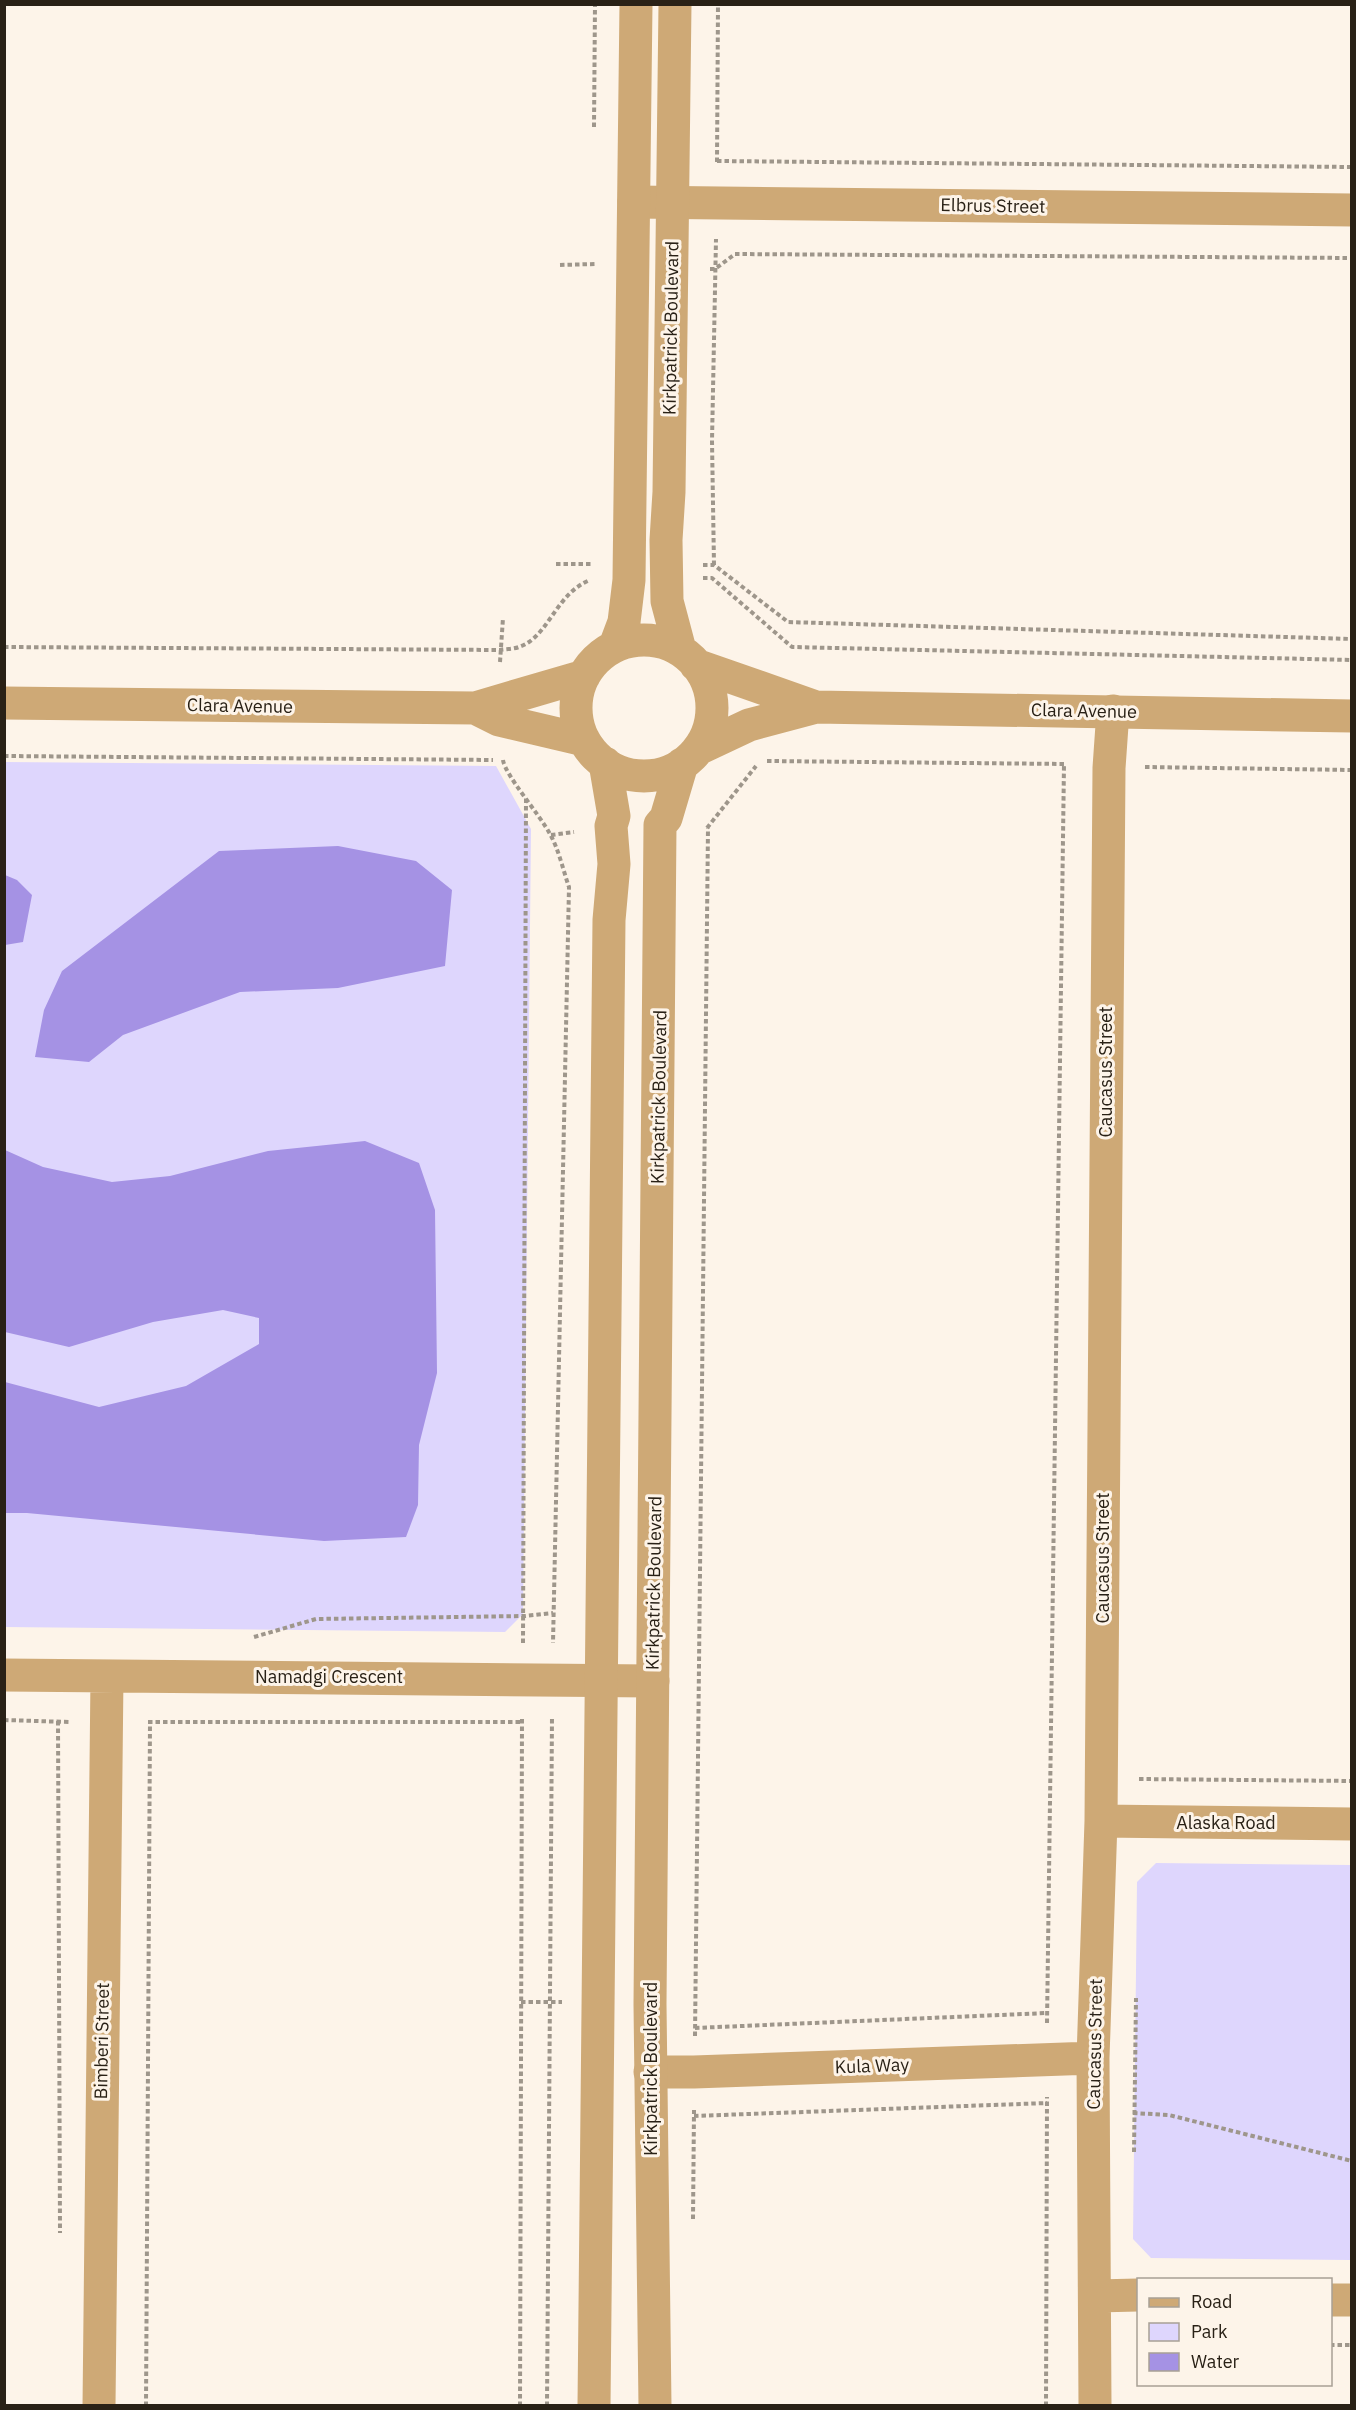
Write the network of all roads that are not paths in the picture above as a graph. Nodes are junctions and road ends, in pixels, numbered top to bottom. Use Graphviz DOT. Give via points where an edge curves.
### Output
graph roads {
  1 [pos="636,4"];
  2 [pos="675,4"];
  3 [pos="634,202"];
  4 [pos="673,203"];
  5 [pos="1352,210"];
  6 [pos="615,646"];
  7 [pos="688,657"];
  8 [pos="584,676"];
  9 [pos="4,703"];
  10 [pos="816,707"];
  11 [pos="475,708"];
  12 [pos="1113,711"];
  13 [pos="1352,716"];
  14 [pos="595,752"];
  15 [pos="690,756"];
  16 [pos="4,1675"];
  17 [pos="107,1676"];
  18 [pos="601,1681"];
  19 [pos="653,1681"];
  20 [pos="1101,1821"];
  21 [pos="1352,1824"];
  22 [pos="1093,2058"];
  23 [pos="651,2072"];
  24 [pos="1137,2295"];
  25 [pos="1096,2296"];
  26 [pos="1332,2300"];
  27 [pos="1352,2300"];
  28 [pos="99,2406"];
  29 [pos="594,2406"];
  30 [pos="655,2406"];
  31 [pos="1095,2406"];
  1 -- 3 [label="street"];
  2 -- 4 [label="street, Kirkpatrick Boulevard"];
  3 -- 4 [label="street, Elbrus Street"];
  3 -- 6 [label="street" via="630,564 624,622"];
  4 -- 5 [label="street, Elbrus Street"];
  4 -- 7 [label="street, Kirkpatrick Boulevard" via="667,602"];
  6 -- 7 [label="street" via="637,640 659,641"];
  6 -- 8 [label="street" via="597,658"];
  7 -- 10 [label="street, Clara Avenue"];
  7 -- 15 [label="street" via="707,684 712,706 709,728"];
  8 -- 11 [label="street, Clara Avenue"];
  8 -- 14 [label="street" via="576,697 577,719"];
  9 -- 11 [label="street, Clara Avenue"];
  10 -- 12 [label="street, Clara Avenue"];
  10 -- 15 [label="street, Clara Avenue" via="749,725"];
  11 -- 14 [label="street, Clara Avenue" via="499,720"];
  12 -- 13 [label="street, Clara Avenue"];
  12 -- 20 [label="street, Caucasus Street" via="1108,768"];
  14 -- 15 [label="street" via="617,770 638,776 661,774"];
  14 -- 18 [label="street" via="614,816 609,920"];
  15 -- 19 [label="street, Kirkpatrick Boulevard" via="660,825"];
  16 -- 17 [label="street, Namadgi Crescent"];
  17 -- 18 [label="street, Namadgi Crescent"];
  17 -- 28 [label="street, Bimberi Street"];
  18 -- 19 [label="street, Namadgi Crescent"];
  18 -- 29 [label="street"];
  19 -- 23 [label="street, Kirkpatrick Boulevard"];
  20 -- 21 [label="street, Alaska Road"];
  20 -- 22 [label="street, Caucasus Street"];
  22 -- 23 [label="street, Kula Way"];
  22 -- 25 [label="street, Caucasus Street"];
  23 -- 30 [label="street, Kirkpatrick Boulevard"];
  24 -- 25 [label="street"];
  25 -- 31 [label="street, Caucasus Street"];
  26 -- 27 [label="street"];
}
